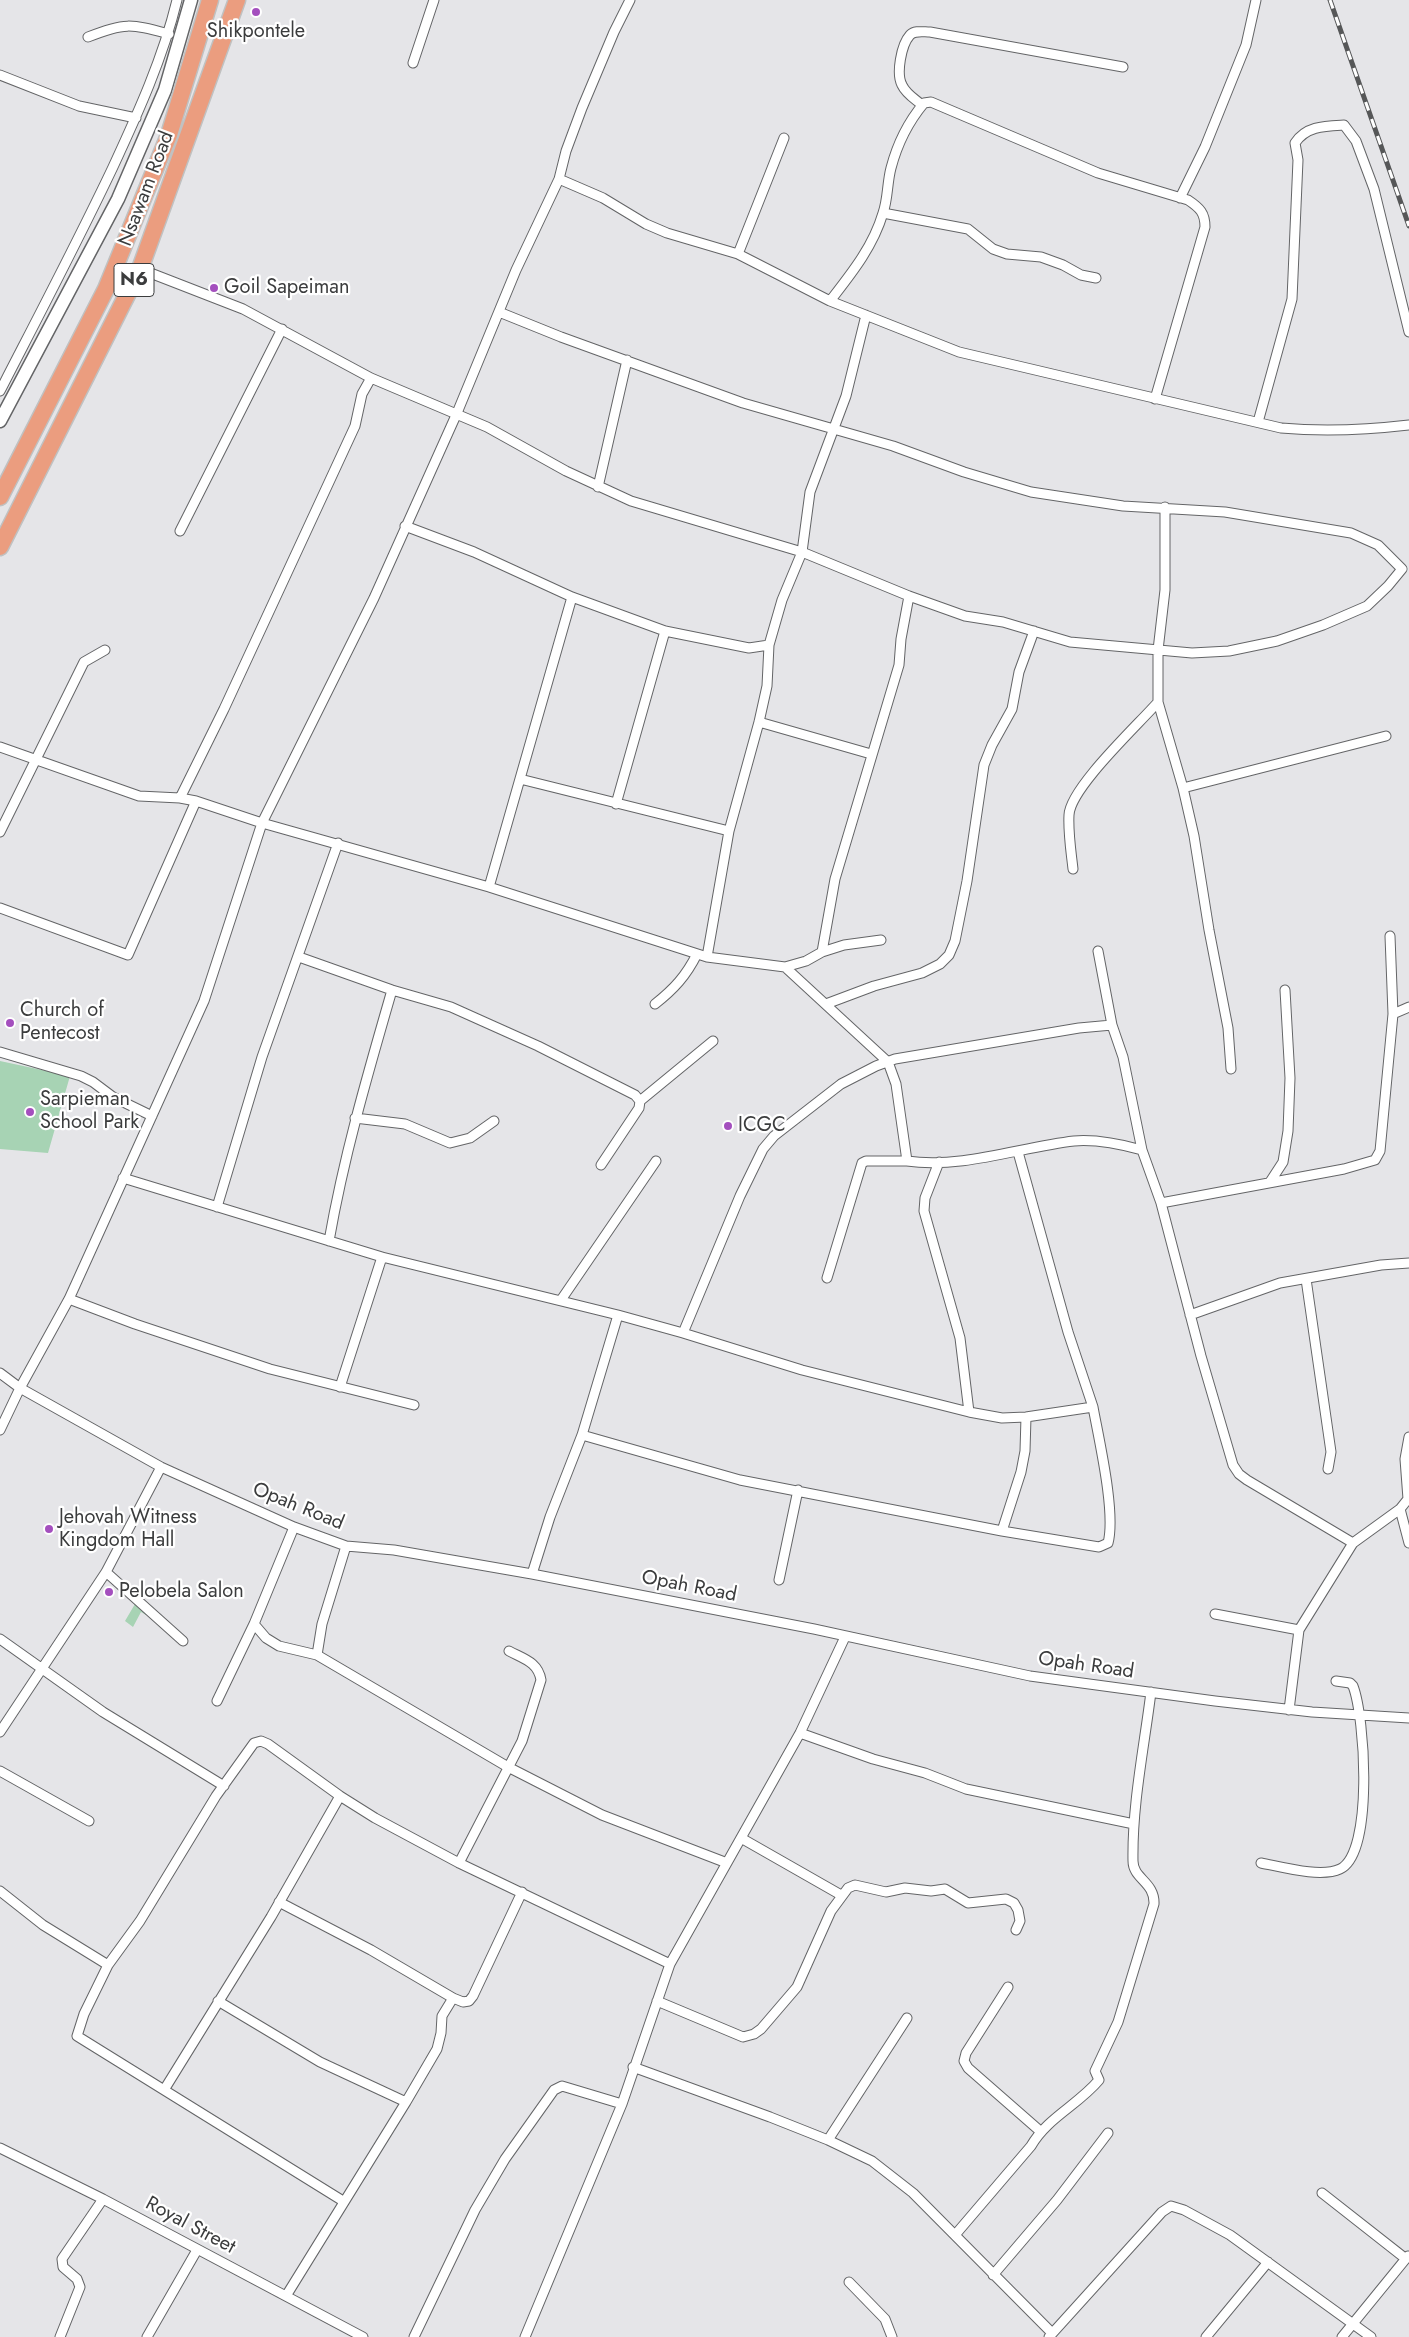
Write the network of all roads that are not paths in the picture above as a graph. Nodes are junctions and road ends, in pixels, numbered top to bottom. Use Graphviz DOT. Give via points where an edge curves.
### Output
graph roads {
  1 [pos="177,0"];
  2 [pos="191,0"];
  3 [pos="210,0"];
  4 [pos="434,0"];
  5 [pos="630,0"];
  6 [pos="1256,0"];
  7 [pos="238,4"];
  8 [pos="169,34"];
  9 [pos="88,37"];
  10 [pos="413,63"];
  11 [pos="1123,67"];
  12 [pos="0,75"];
  13 [pos="922,105"];
  14 [pos="136,118"];
  15 [pos="784,138"];
  16 [pos="559,179"];
  17 [pos="1180,198"];
  18 [pos="883,214"];
  19 [pos="738,254"];
  20 [pos="140,269"];
  21 [pos="1096,278"];
  22 [pos="830,301"];
  23 [pos="499,312"];
  24 [pos="866,315"];
  25 [pos="282,329"];
  26 [pos="1409,332"];
  27 [pos="627,360"];
  28 [pos="371,378"];
  29 [pos="0,391"];
  30 [pos="1155,399"];
  31 [pos="457,413"];
  32 [pos="0,421"];
  33 [pos="1258,422"];
  34 [pos="1409,425"];
  35 [pos="833,428"];
  36 [pos="598,487"];
  37 [pos="0,496"];
  38 [pos="1165,507"];
  39 [pos="405,526"];
  40 [pos="180,531"];
  41 [pos="0,547"];
  42 [pos="802,552"];
  43 [pos="1406,569"];
  44 [pos="909,596"];
  45 [pos="572,597"];
  46 [pos="665,631"];
  47 [pos="1034,631"];
  48 [pos="769,645"];
  49 [pos="105,650"];
  50 [pos="1158,650"];
  51 [pos="1158,702"];
  52 [pos="759,722"];
  53 [pos="1386,736"];
  54 [pos="0,747"];
  55 [pos="870,754"];
  56 [pos="34,761"];
  57 [pos="520,779"];
  58 [pos="1183,788"];
  59 [pos="180,798"];
  60 [pos="196,802"];
  61 [pos="616,804"];
  62 [pos="262,823"];
  63 [pos="729,831"];
  64 [pos="0,832"];
  65 [pos="338,843"];
  66 [pos="1072,869"];
  67 [pos="489,887"];
  68 [pos="0,908"];
  69 [pos="1390,936"];
  70 [pos="881,940"];
  71 [pos="1098,951"];
  72 [pos="822,952"];
  73 [pos="697,954"];
  74 [pos="299,957"];
  75 [pos="707,957"];
  76 [pos="785,967"];
  77 [pos="392,990"];
  78 [pos="1285,990"];
  79 [pos="656,1004"];
  80 [pos="826,1004"];
  81 [pos="1409,1007"];
  82 [pos="1393,1014"];
  83 [pos="1112,1025"];
  84 [pos="713,1041"];
  85 [pos="0,1052"];
  86 [pos="888,1062"];
  87 [pos="1231,1069"];
  88 [pos="640,1101"];
  89 [pos="152,1116"];
  90 [pos="355,1118"];
  91 [pos="494,1121"];
  92 [pos="1142,1150"];
  93 [pos="1018,1152"];
  94 [pos="656,1161"];
  95 [pos="907,1161"];
  96 [pos="939,1162"];
  97 [pos="601,1165"];
  98 [pos="123,1178"];
  99 [pos="1270,1182"];
  100 [pos="1161,1203"];
  101 [pos="217,1208"];
  102 [pos="329,1241"];
  103 [pos="382,1256"];
  104 [pos="1409,1263"];
  105 [pos="827,1278"];
  106 [pos="1306,1279"];
  107 [pos="69,1299"];
  108 [pos="561,1300"];
  109 [pos="618,1315"];
  110 [pos="1190,1315"];
  111 [pos="683,1333"];
  112 [pos="0,1373"];
  113 [pos="340,1387"];
  114 [pos="20,1388"];
  115 [pos="414,1405"];
  116 [pos="1093,1407"];
  117 [pos="969,1412"];
  118 [pos="1026,1417"];
  119 [pos="0,1430"];
  120 [pos="582,1435"];
  121 [pos="1409,1437"];
  122 [pos="161,1466"];
  123 [pos="1328,1469"];
  124 [pos="1408,1483"];
  125 [pos="798,1490"];
  126 [pos="1400,1510"];
  127 [pos="294,1527"];
  128 [pos="1002,1531"];
  129 [pos="1353,1543"];
  130 [pos="1409,1543"];
  131 [pos="346,1546"];
  132 [pos="106,1572"];
  133 [pos="532,1574"];
  134 [pos="779,1580"];
  135 [pos="1216,1614"];
  136 [pos="254,1624"];
  137 [pos="1300,1630"];
  138 [pos="845,1637"];
  139 [pos="0,1639"];
  140 [pos="182,1641"];
  141 [pos="509,1652"];
  142 [pos="317,1655"];
  143 [pos="42,1668"];
  144 [pos="1336,1681"];
  145 [pos="1151,1692"];
  146 [pos="216,1701"];
  147 [pos="1290,1710"];
  148 [pos="1359,1716"];
  149 [pos="1409,1718"];
  150 [pos="0,1732"];
  151 [pos="800,1733"];
  152 [pos="508,1767"];
  153 [pos="0,1771"];
  154 [pos="224,1786"];
  155 [pos="340,1796"];
  156 [pos="89,1821"];
  157 [pos="1134,1824"];
  158 [pos="741,1838"];
  159 [pos="459,1863"];
  160 [pos="1262,1863"];
  161 [pos="727,1864"];
  162 [pos="0,1891"];
  163 [pos="522,1892"];
  164 [pos="841,1894"];
  165 [pos="279,1902"];
  166 [pos="1016,1930"];
  167 [pos="670,1964"];
  168 [pos="108,1965"];
  169 [pos="1008,1987"];
  170 [pos="453,1998"];
  171 [pos="218,2001"];
  172 [pos="657,2001"];
  173 [pos="907,2018"];
  174 [pos="633,2067"];
  175 [pos="164,2090"];
  176 [pos="406,2102"];
  177 [pos="622,2104"];
  178 [pos="1040,2131"];
  179 [pos="1108,2133"];
  180 [pos="828,2140"];
  181 [pos="0,2148"];
  182 [pos="1322,2193"];
  183 [pos="103,2200"];
  184 [pos="343,2201"];
  185 [pos="955,2235"];
  186 [pos="197,2250"];
  187 [pos="1408,2256"];
  188 [pos="1268,2262"];
  189 [pos="993,2275"];
  190 [pos="849,2282"];
  191 [pos="286,2296"];
  192 [pos="1353,2325"];
  193 [pos="1051,2335"];
  194 [pos="60,2337"];
  195 [pos="146,2337"];
  196 [pos="364,2337"];
  197 [pos="414,2337"];
  198 [pos="525,2337"];
  199 [pos="892,2337"];
  200 [pos="1206,2337"];
  201 [pos="1342,2337"];
  202 [pos="1371,2337"];
  1 -- 8 [label="street"];
  2 -- 32 [label="main road" via="164,90 118,199"];
  3 -- 37 [label="highway, Nsawam Road / N6" via="169,135 106,289"];
  4 -- 10 [label="street"];
  5 -- 16 [label="street" via="582,108"];
  6 -- 17 [label="street" via="1246,45 1205,147"];
  7 -- 20 [label="highway, Nsawam Road / N6"];
  8 -- 9 [label="street" via="133,25 112,28"];
  8 -- 14 [label="street"];
  11 -- 13 [label="street" via="918,32 906,42 899,76 905,90"];
  12 -- 14 [label="street" via="79,106"];
  13 -- 17 [label="street" via="931,102 1098,173"];
  13 -- 18 [label="street" via="906,131 891,167"];
  14 -- 29 [label="street" via="82,233"];
  15 -- 19 [label="street"];
  16 -- 19 [label="street" via="603,198 653,227"];
  16 -- 23 [label="street"];
  17 -- 30 [label="street" via="1200,208 1205,216 1204,227"];
  18 -- 21 [label="street" via="968,229 993,249 1007,254 1041,257 1081,276"];
  18 -- 22 [label="street" via="863,260"];
  19 -- 22 [label="street"];
  20 -- 25 [label="street" via="243,309"];
  20 -- 41 [label="highway, Nsawam Road / N6"];
  22 -- 24 [label="street"];
  23 -- 27 [label="street"];
  23 -- 31 [label="street"];
  24 -- 30 [label="street" via="959,352"];
  24 -- 35 [label="street" via="846,396"];
  25 -- 28 [label="street"];
  25 -- 40 [label="street"];
  26 -- 33 [label="street" via="1374,189 1356,141 1344,125 1322,126 1301,134 1295,143 1298,160 1292,299"];
  27 -- 35 [label="street" via="743,403"];
  27 -- 36 [label="street"];
  28 -- 31 [label="street"];
  28 -- 59 [label="street" via="362,394 355,426"];
  30 -- 33 [label="street"];
  31 -- 36 [label="street"];
  31 -- 39 [label="street"];
  33 -- 34 [label="street" via="1316,431 1355,431"];
  35 -- 38 [label="street" via="1032,492 1123,506"];
  35 -- 42 [label="street" via="810,492"];
  36 -- 42 [label="street" via="639,504"];
  38 -- 43 [label="street" via="1225,512 1351,533 1378,545"];
  38 -- 50 [label="street" via="1165,590"];
  39 -- 45 [label="street" via="474,552"];
  39 -- 62 [label="street" via="374,598"];
  42 -- 44 [label="street"];
  42 -- 48 [label="street" via="782,600"];
  43 -- 50 [label="street" via="1367,606 1277,642 1229,650"];
  44 -- 47 [label="street" via="965,616"];
  44 -- 55 [label="street" via="899,665"];
  45 -- 46 [label="street"];
  45 -- 57 [label="street"];
  46 -- 48 [label="street" via="749,648"];
  46 -- 61 [label="street"];
  47 -- 50 [label="street" via="1070,642"];
  47 -- 80 [label="street" via="1019,672 1012,709 984,765 967,881 955,941 949,955 922,973"];
  48 -- 52 [label="street" via="767,686"];
  49 -- 56 [label="street" via="84,662"];
  50 -- 51 [label="street"];
  51 -- 58 [label="street"];
  51 -- 66 [label="street" via="1086,781 1073,801 1069,814"];
  52 -- 55 [label="street"];
  52 -- 63 [label="street"];
  53 -- 58 [label="street"];
  54 -- 56 [label="street"];
  55 -- 72 [label="street" via="835,879"];
  56 -- 59 [label="street" via="139,796"];
  56 -- 64 [label="street"];
  57 -- 61 [label="street"];
  57 -- 67 [label="street"];
  58 -- 87 [label="street" via="1228,1028"];
  59 -- 60 [label="street"];
  60 -- 62 [label="street"];
  60 -- 68 [label="street" via="128,955"];
  61 -- 63 [label="street"];
  62 -- 65 [label="street"];
  62 -- 89 [label="street" via="204,1001"];
  63 -- 75 [label="street"];
  65 -- 67 [label="street"];
  65 -- 74 [label="street"];
  67 -- 73 [label="street"];
  69 -- 82 [label="street"];
  70 -- 72 [label="street"];
  71 -- 83 [label="street"];
  72 -- 76 [label="street"];
  73 -- 75 [label="street"];
  73 -- 79 [label="street" via="688,973"];
  74 -- 77 [label="street"];
  74 -- 101 [label="street" via="262,1057"];
  75 -- 76 [label="street"];
  76 -- 80 [label="street"];
  77 -- 88 [label="street" via="451,1007 530,1042 635,1095"];
  77 -- 90 [label="street"];
  78 -- 99 [label="street" via="1290,1078 1288,1131 1283,1162"];
  80 -- 86 [label="street"];
  81 -- 82 [label="street"];
  82 -- 99 [label="street" via="1380,1151 1375,1160 1336,1171"];
  83 -- 86 [label="street"];
  83 -- 92 [label="street" via="1123,1057"];
  84 -- 88 [label="street"];
  85 -- 89 [label="street" via="81,1076"];
  86 -- 95 [label="street" via="896,1084"];
  86 -- 111 [label="street" via="841,1084 774,1136 763,1149"];
  88 -- 97 [label="street"];
  89 -- 98 [label="street"];
  90 -- 91 [label="street" via="405,1124 450,1143 470,1138"];
  90 -- 102 [label="street"];
  92 -- 93 [label="street" via="1112,1142 1076,1141"];
  92 -- 100 [label="street"];
  93 -- 96 [label="street"];
  93 -- 116 [label="street" via="1068,1332"];
  94 -- 108 [label="street"];
  95 -- 96 [label="street"];
  95 -- 105 [label="street" via="866,1161 862,1164"];
  96 -- 117 [label="street" via="925,1198 924,1211 960,1338"];
  98 -- 101 [label="street"];
  98 -- 107 [label="street"];
  99 -- 100 [label="street"];
  100 -- 110 [label="street"];
  101 -- 102 [label="street"];
  102 -- 103 [label="street"];
  103 -- 108 [label="street"];
  103 -- 113 [label="street"];
  104 -- 106 [label="street"];
  106 -- 110 [label="street" via="1280,1283"];
  106 -- 123 [label="street" via="1331,1452"];
  107 -- 113 [label="street" via="204,1348"];
  107 -- 114 [label="street"];
  108 -- 109 [label="street"];
  109 -- 111 [label="street"];
  109 -- 120 [label="street"];
  110 -- 129 [label="street" via="1233,1465 1239,1474"];
  111 -- 117 [label="street" via="802,1370"];
  112 -- 114 [label="street, Opah Road"];
  113 -- 115 [label="street"];
  114 -- 119 [label="street"];
  114 -- 122 [label="street, Opah Road"];
  116 -- 118 [label="street"];
  116 -- 128 [label="street" via="1104,1472 1110,1533 1108,1543 1099,1547"];
  117 -- 118 [label="street" via="1002,1418"];
  118 -- 128 [label="street" via="1021,1472"];
  120 -- 125 [label="street" via="740,1480"];
  120 -- 133 [label="street"];
  121 -- 124 [label="street" via="1405,1459"];
  122 -- 127 [label="street, Opah Road"];
  122 -- 132 [label="street"];
  124 -- 126 [label="street" via="1408,1499"];
  125 -- 128 [label="street"];
  125 -- 134 [label="street"];
  126 -- 129 [label="street"];
  126 -- 130 [label="street"];
  127 -- 131 [label="street, Opah Road"];
  127 -- 136 [label="street"];
  129 -- 137 [label="street"];
  131 -- 133 [label="street, Opah Road" via="394,1550"];
  131 -- 142 [label="street" via="322,1624"];
  132 -- 140 [label="street"];
  132 -- 143 [label="street"];
  133 -- 138 [label="street, Opah Road"];
  135 -- 137 [label="street"];
  136 -- 142 [label="street" via="266,1638 279,1646"];
  136 -- 146 [label="street"];
  137 -- 147 [label="street"];
  138 -- 145 [label="street, Opah Road" via="1030,1676"];
  138 -- 151 [label="street"];
  139 -- 143 [label="street"];
  141 -- 152 [label="street" via="534,1663 541,1680 522,1741"];
  142 -- 152 [label="street"];
  143 -- 150 [label="street"];
  143 -- 154 [label="street" via="103,1712"];
  144 -- 148 [label="street" via="1353,1686"];
  145 -- 147 [label="street, Opah Road"];
  145 -- 157 [label="street"];
  147 -- 148 [label="street, Opah Road"];
  148 -- 149 [label="street, Opah Road"];
  148 -- 160 [label="street" via="1364,1749 1364,1790 1357,1847 1347,1864 1340,1870 1326,1872"];
  151 -- 157 [label="street" via="966,1788"];
  151 -- 158 [label="street"];
  152 -- 159 [label="street"];
  152 -- 161 [label="street" via="602,1815"];
  153 -- 156 [label="street"];
  154 -- 155 [label="street" via="254,1744 261,1742"];
  154 -- 168 [label="street" via="140,1921"];
  155 -- 159 [label="street"];
  155 -- 165 [label="street"];
  157 -- 178 [label="street" via="1133,1864 1152,1889 1154,1904 1118,2022 1095,2070 1099,2080 1088,2094"];
  158 -- 161 [label="street"];
  158 -- 164 [label="street"];
  159 -- 163 [label="street"];
  161 -- 167 [label="street"];
  162 -- 168 [label="street" via="43,1925"];
  163 -- 167 [label="street"];
  163 -- 170 [label="street" via="473,1996 463,2002"];
  164 -- 166 [label="street" via="856,1885 886,1892 906,1888 945,1889 968,1903 1006,1899 1018,1910 1020,1921"];
  164 -- 172 [label="street" via="797,1987 777,2013 754,2034 743,2037"];
  165 -- 170 [label="street"];
  165 -- 171 [label="street"];
  167 -- 172 [label="street"];
  168 -- 175 [label="street" via="77,2036"];
  169 -- 178 [label="street" via="964,2061"];
  170 -- 176 [label="street" via="442,2016 437,2049"];
  171 -- 175 [label="street"];
  171 -- 176 [label="street" via="320,2062"];
  172 -- 174 [label="street"];
  173 -- 180 [label="street"];
  174 -- 177 [label="street"];
  174 -- 180 [label="street"];
  175 -- 184 [label="street"];
  176 -- 184 [label="street"];
  177 -- 197 [label="street" via="562,2086 554,2090 505,2159 475,2210"];
  177 -- 198 [label="street"];
  178 -- 185 [label="street" via="1031,2146"];
  179 -- 189 [label="street" via="1058,2200"];
  180 -- 185 [label="street" via="872,2161 913,2194"];
  181 -- 183 [label="street, Royal Street"];
  182 -- 187 [label="street"];
  183 -- 186 [label="street, Royal Street"];
  183 -- 194 [label="street" via="62,2259 63,2267 80,2282"];
  184 -- 191 [label="street"];
  185 -- 189 [label="street"];
  186 -- 191 [label="street, Royal Street"];
  186 -- 195 [label="street"];
  187 -- 192 [label="street"];
  188 -- 192 [label="street"];
  188 -- 193 [label="street" via="1230,2235 1171,2206 1162,2212"];
  188 -- 200 [label="street"];
  189 -- 193 [label="street"];
  190 -- 199 [label="street" via="885,2319"];
  191 -- 196 [label="street, Royal Street"];
  192 -- 201 [label="street"];
  192 -- 202 [label="street"];
}
